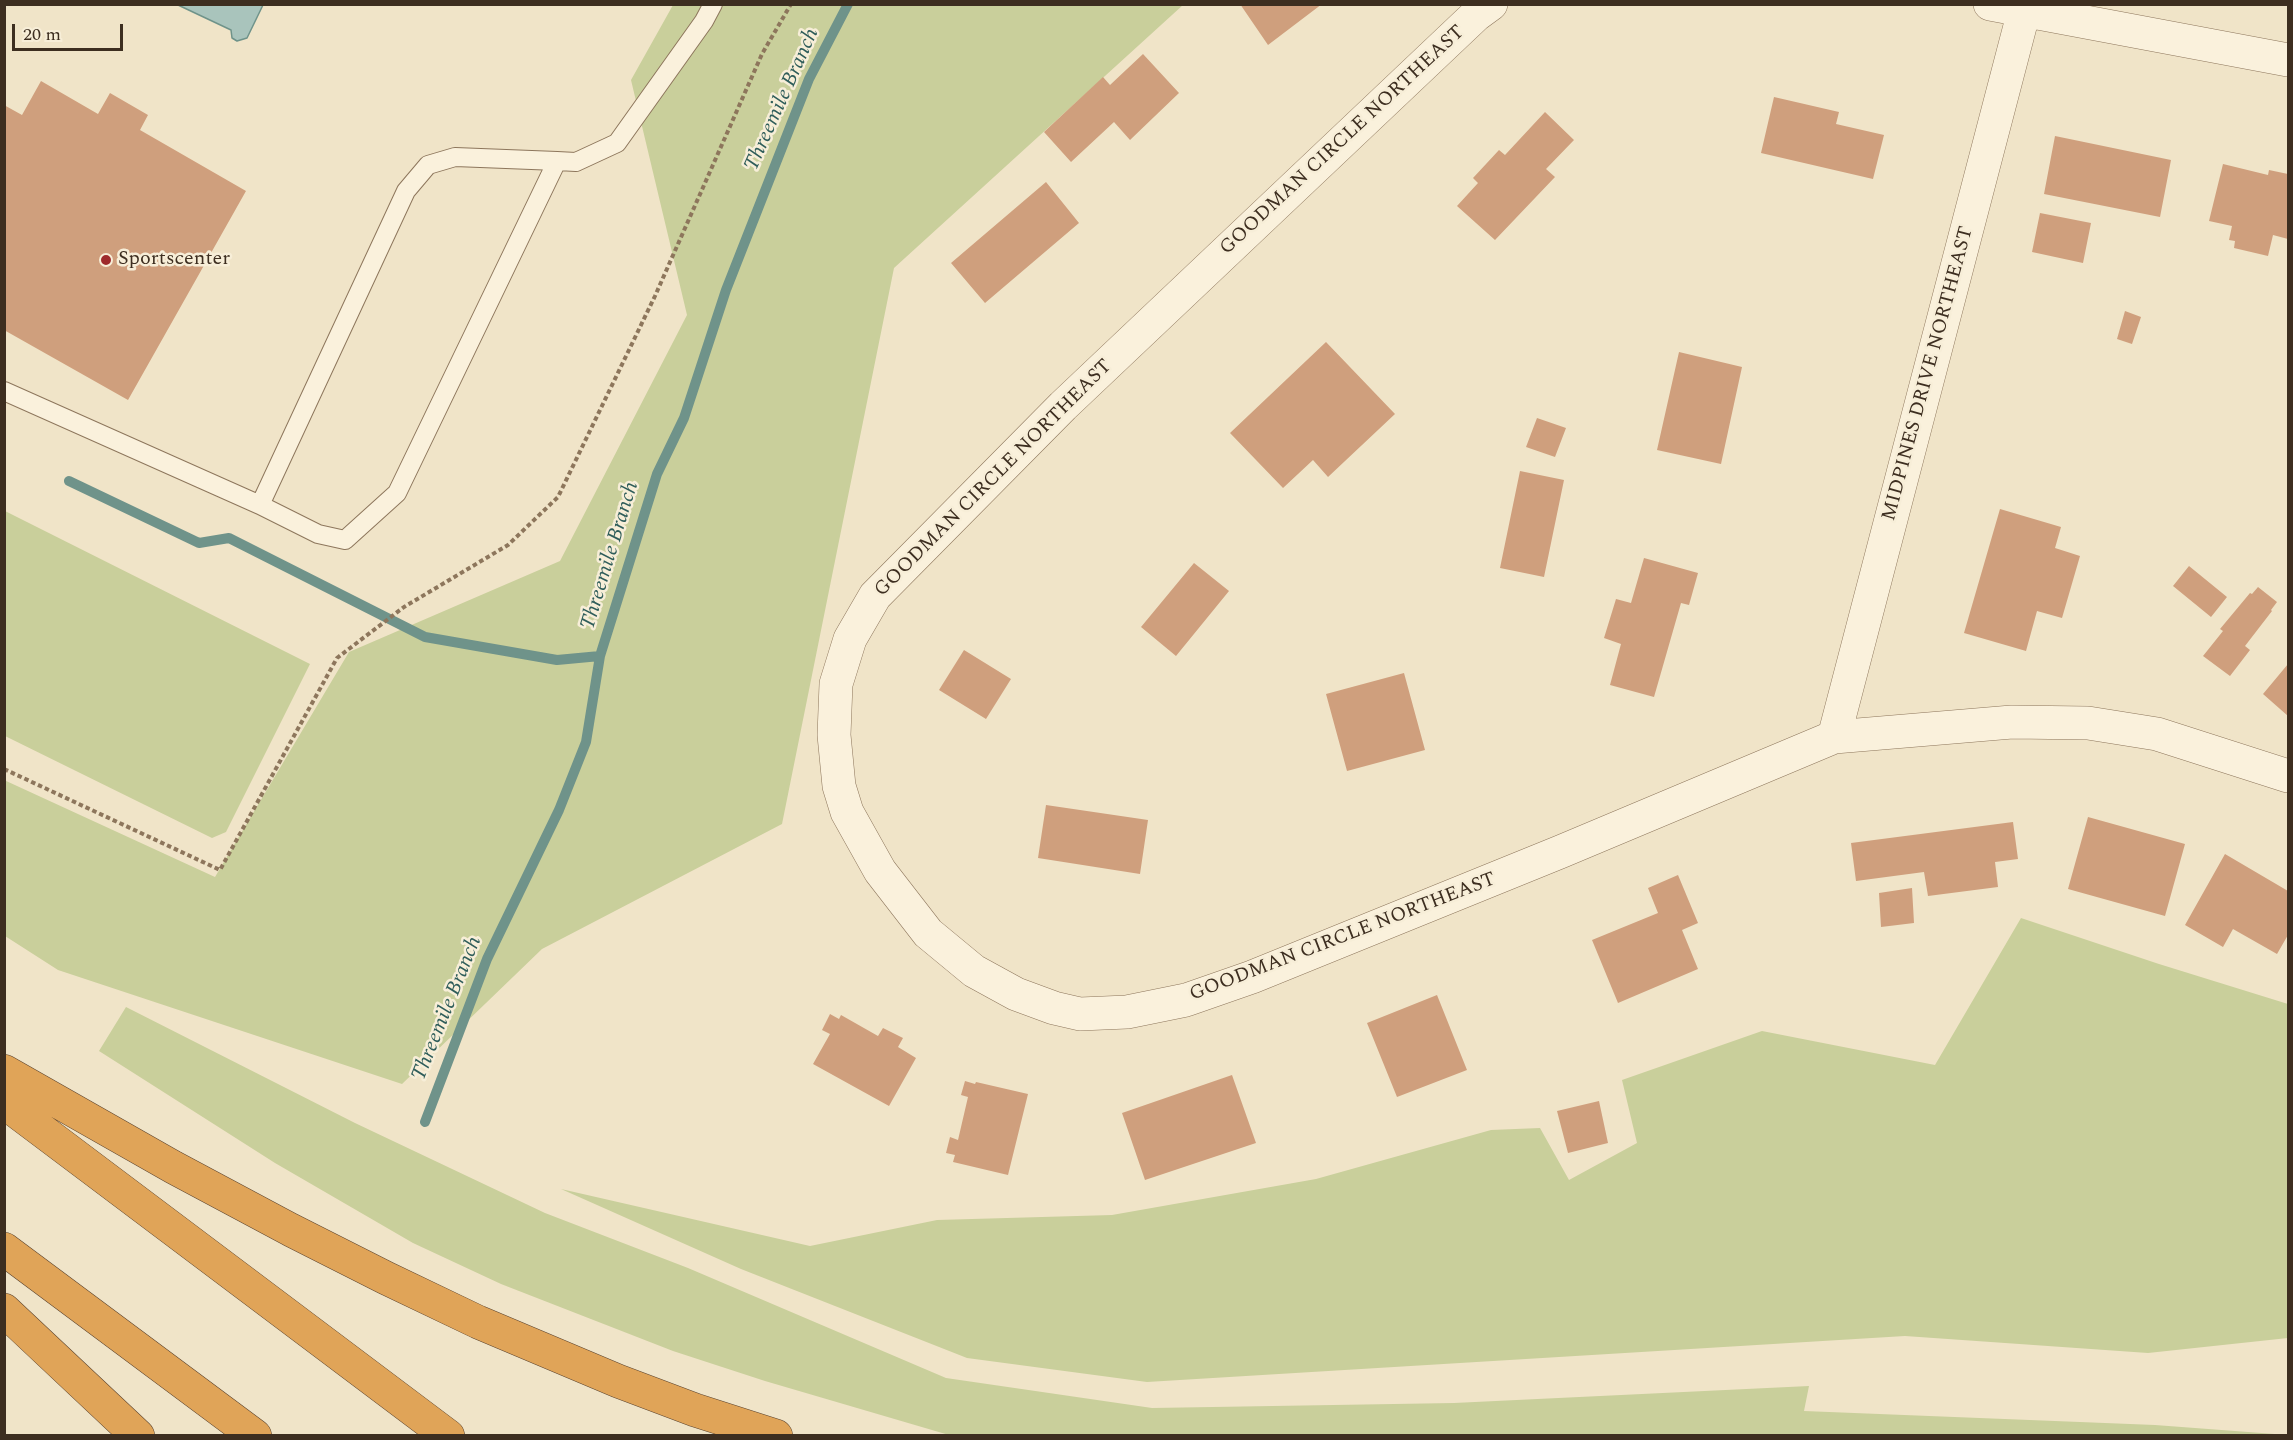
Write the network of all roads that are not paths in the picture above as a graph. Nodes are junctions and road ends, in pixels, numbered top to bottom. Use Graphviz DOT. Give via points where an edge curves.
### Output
graph roads {
  1 [pos="713,4"];
  2 [pos="1491,4"];
  3 [pos="1990,4"];
  4 [pos="2024,11"];
  5 [pos="2289,60"];
  6 [pos="557,161"];
  7 [pos="4,391"];
  8 [pos="260,505"];
  9 [pos="1834,737"];
  10 [pos="2289,776"];
  11 [pos="4,1071"];
  12 [pos="4,1102"];
  13 [pos="4,1249"];
  14 [pos="4,1310"];
  15 [pos="138,1436"];
  16 [pos="255,1436"];
  17 [pos="448,1436"];
  18 [pos="776,1436"];
  1 -- 6 [label="lane" via="617,143 576,162"];
  2 -- 9 [label="street, GOODMAN CIRCLE NORTHEAST" via="1071,398 875,596 850,639 836,684 834,735 839,786 847,812 880,871 928,933 974,971 1016,994 1054,1008 1080,1014 1127,1012 1186,1000 1252,978"];
  3 -- 4 [label="street"];
  4 -- 5 [label="street"];
  4 -- 9 [label="street, MIDPINES DRIVE NORTHEAST"];
  6 -- 8 [label="lane" via="455,157 428,165 406,191"];
  6 -- 8 [label="lane" via="397,493 345,540 318,534"];
  7 -- 8 [label="lane"];
  9 -- 10 [label="street, GOODMAN CIRCLE NORTHEAST" via="2012,722 2088,723 2157,734"];
  11 -- 18 [label="highway" via="173,1167 447,1307 618,1381"];
  12 -- 17 [label="highway"];
  13 -- 16 [label="highway"];
  14 -- 15 [label="highway"];
}
